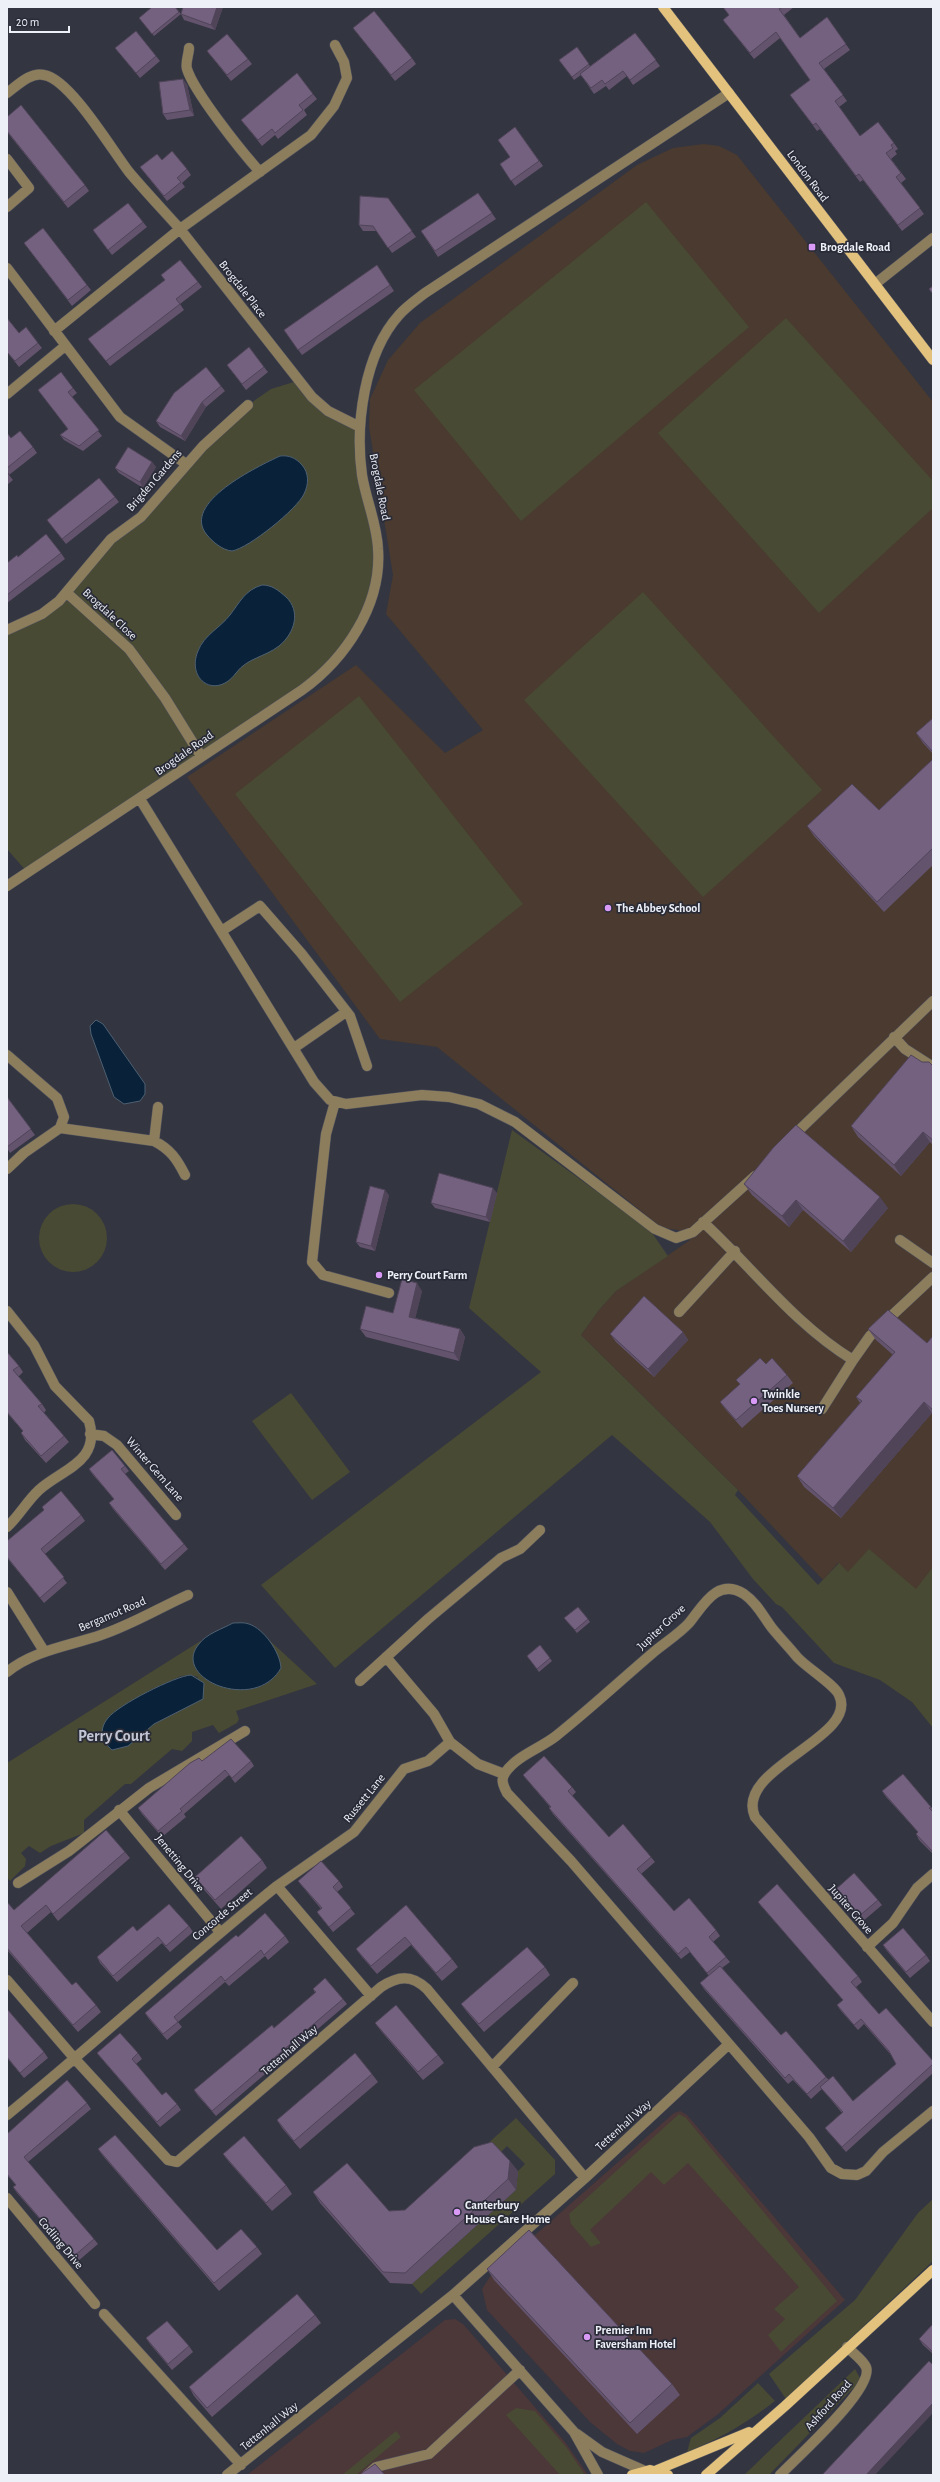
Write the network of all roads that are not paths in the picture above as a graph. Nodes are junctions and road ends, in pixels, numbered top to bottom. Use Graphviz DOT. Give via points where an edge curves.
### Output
graph roads {
  1 [pos="663,7"];
  2 [pos="335,45"];
  3 [pos="189,48"];
  4 [pos="7,92"];
  5 [pos="728,93"];
  6 [pos="7,159"];
  7 [pos="260,172"];
  8 [pos="7,207"];
  9 [pos="180,229"];
  10 [pos="933,238"];
  11 [pos="7,268"];
  12 [pos="875,284"];
  13 [pos="54,331"];
  14 [pos="65,346"];
  15 [pos="933,360"];
  16 [pos="7,394"];
  17 [pos="248,405"];
  18 [pos="360,427"];
  19 [pos="186,464"];
  20 [pos="67,593"];
  21 [pos="7,630"];
  22 [pos="201,756"];
  23 [pos="140,799"];
  24 [pos="7,886"];
  25 [pos="223,930"];
  26 [pos="933,1001"];
  27 [pos="346,1012"];
  28 [pos="894,1037"];
  29 [pos="294,1048"];
  30 [pos="7,1055"];
  31 [pos="367,1066"];
  32 [pos="933,1067"];
  33 [pos="335,1102"];
  34 [pos="158,1107"];
  35 [pos="60,1128"];
  36 [pos="154,1141"];
  37 [pos="787,1143"];
  38 [pos="765,1166"];
  39 [pos="7,1169"];
  40 [pos="185,1175"];
  41 [pos="703,1222"];
  42 [pos="900,1240"];
  43 [pos="735,1251"];
  44 [pos="933,1263"];
  45 [pos="933,1277"];
  46 [pos="389,1294"];
  47 [pos="7,1311"];
  48 [pos="679,1312"];
  49 [pos="853,1360"];
  50 [pos="822,1409"];
  51 [pos="90,1434"];
  52 [pos="176,1515"];
  53 [pos="7,1527"];
  54 [pos="540,1530"];
  55 [pos="7,1592"];
  56 [pos="188,1595"];
  57 [pos="44,1651"];
  58 [pos="386,1658"];
  59 [pos="7,1672"];
  60 [pos="360,1680"];
  61 [pos="245,1731"];
  62 [pos="450,1742"];
  63 [pos="504,1774"];
  64 [pos="119,1810"];
  65 [pos="933,1874"];
  66 [pos="18,1883"];
  67 [pos="277,1886"];
  68 [pos="220,1932"];
  69 [pos="867,1946"];
  70 [pos="7,1980"];
  71 [pos="573,1983"];
  72 [pos="371,1996"];
  73 [pos="933,2022"];
  74 [pos="729,2044"];
  75 [pos="75,2059"];
  76 [pos="492,2067"];
  77 [pos="933,2111"];
  78 [pos="7,2115"];
  79 [pos="584,2178"];
  80 [pos="7,2198"];
  81 [pos="933,2270"];
  82 [pos="453,2294"];
  83 [pos="95,2304"];
  84 [pos="104,2314"];
  85 [pos="847,2347"];
  86 [pos="520,2370"];
  87 [pos="758,2429"];
  88 [pos="574,2432"];
  89 [pos="241,2465"];
  90 [pos="643,2470"];
  91 [pos="657,2470"];
  92 [pos="226,2475"];
  93 [pos="367,2475"];
  94 [pos="598,2475"];
  95 [pos="632,2475"];
  96 [pos="668,2475"];
  97 [pos="706,2475"];
  98 [pos="780,2475"];
  1 -- 5 [label="main road, London Road"];
  2 -- 7 [label="street" via="344,62 347,78 334,106 311,135"];
  3 -- 7 [label="street" via="187,68 200,92"];
  4 -- 9 [label="street, Brogdale Place" via="36,75 46,75 59,83 91,117 129,171"];
  5 -- 12 [label="main road, London Road"];
  5 -- 18 [label="street, Brogdale Road" via="408,306 392,325 379,349 366,383"];
  6 -- 8 [label="street" via="29,188"];
  7 -- 9 [label="street"];
  9 -- 13 [label="street"];
  9 -- 18 [label="street, Brogdale Place" via="312,397 333,414"];
  10 -- 12 [label="street"];
  11 -- 13 [label="street"];
  12 -- 15 [label="main road, London Road"];
  13 -- 14 [label="street"];
  14 -- 16 [label="street"];
  14 -- 19 [label="street" via="120,417"];
  17 -- 19 [label="street, Brigden Gardens" via="233,416"];
  18 -- 22 [label="street, Brogdale Road" via="362,476 378,549 376,576 364,616 343,653 320,677"];
  19 -- 20 [label="street, Brigden Gardens" via="151,507 111,539"];
  20 -- 21 [label="street, Brogdale Close" via="42,614"];
  20 -- 22 [label="street, Brogdale Close" via="129,649 165,698"];
  22 -- 23 [label="street, Brogdale Road"];
  23 -- 24 [label="street, Brogdale Road"];
  23 -- 25 [label="street"];
  25 -- 27 [label="street" via="260,906 301,953"];
  25 -- 29 [label="street"];
  26 -- 28 [label="street"];
  27 -- 29 [label="street"];
  27 -- 31 [label="street" via="350,1016"];
  28 -- 32 [label="street" via="905,1049"];
  28 -- 37 [label="street"];
  29 -- 33 [label="street" via="314,1082"];
  30 -- 35 [label="street" via="57,1098 64,1116"];
  33 -- 41 [label="street" via="355,1105 422,1095 448,1097 480,1104 515,1122 655,1229 676,1238 692,1232"];
  33 -- 46 [label="street" via="326,1134 312,1262 323,1275"];
  34 -- 36 [label="street"];
  35 -- 36 [label="street"];
  35 -- 39 [label="street" via="24,1153"];
  36 -- 40 [label="street" via="165,1146 173,1154"];
  38 -- 41 [label="street"];
  41 -- 43 [label="street"];
  42 -- 44 [label="street"];
  43 -- 48 [label="street"];
  43 -- 49 [label="street" via="792,1312 828,1344"];
  45 -- 49 [label="street" via="870,1336"];
  47 -- 51 [label="street" via="34,1345 55,1386 89,1421"];
  49 -- 50 [label="street"];
  51 -- 52 [label="street, Winter Gem Lane" via="104,1436 117,1445"];
  51 -- 53 [label="street" via="85,1456 76,1466 46,1484"];
  54 -- 58 [label="street" via="520,1549 492,1565"];
  55 -- 57 [label="street"];
  56 -- 57 [label="street, Bergamot Road" via="103,1635"];
  57 -- 59 [label="street, Bergamot Road" via="18,1662"];
  58 -- 60 [label="street"];
  58 -- 62 [label="street" via="434,1714"];
  61 -- 64 [label="street" via="163,1779"];
  62 -- 63 [label="street" via="478,1764"];
  62 -- 67 [label="street, Russett Lane" via="428,1761 404,1769 354,1832"];
  63 -- 69 [label="street, Jupiter Grove" via="556,1736 688,1624 708,1597 729,1589 743,1594 759,1607 772,1628 807,1668 836,1690 841,1701 836,1721 759,1787 752,1798 752,1810 761,1825"];
  63 -- 74 [label="street" via="503,1786 507,1794 571,1861"];
  64 -- 66 [label="street" via="69,1850"];
  64 -- 68 [label="street, Jenetting Drive"];
  65 -- 69 [label="street" via="917,1888 893,1923"];
  67 -- 68 [label="street, Concorde Street"];
  67 -- 72 [label="street"];
  68 -- 75 [label="street, Concorde Street"];
  69 -- 73 [label="street, Jupiter Grove"];
  70 -- 75 [label="street, Tettenhall Way"];
  71 -- 76 [label="street"];
  72 -- 75 [label="street, Tettenhall Way" via="176,2162 168,2160"];
  72 -- 76 [label="street, Tettenhall Way" via="393,1980 410,1977 420,1982"];
  74 -- 77 [label="street" via="809,2137 831,2168 842,2174 857,2175 866,2171 883,2152"];
  74 -- 79 [label="street, Tettenhall Way"];
  75 -- 78 [label="street"];
  76 -- 79 [label="street, Tettenhall Way"];
  79 -- 82 [label="street, Tettenhall Way"];
  80 -- 83 [label="street, Codling Drive"];
  81 -- 85 [label="main road"];
  82 -- 86 [label="street"];
  82 -- 89 [label="street, Tettenhall Way"];
  84 -- 89 [label="street, Tettenhall Way"];
  85 -- 87 [label="main road"];
  85 -- 98 [label="street, Ashford Road" via="866,2367 867,2377 858,2394"];
  86 -- 88 [label="street"];
  86 -- 93 [label="street" via="429,2454 376,2467"];
  87 -- 91 [label="main road"];
  87 -- 97 [label="main road"];
  88 -- 90 [label="street" via="602,2452"];
  88 -- 94 [label="street"];
  89 -- 92 [label="street"];
  90 -- 91 [label="main road"];
  90 -- 95 [label="main road"];
  91 -- 96 [label="main road"];
}
